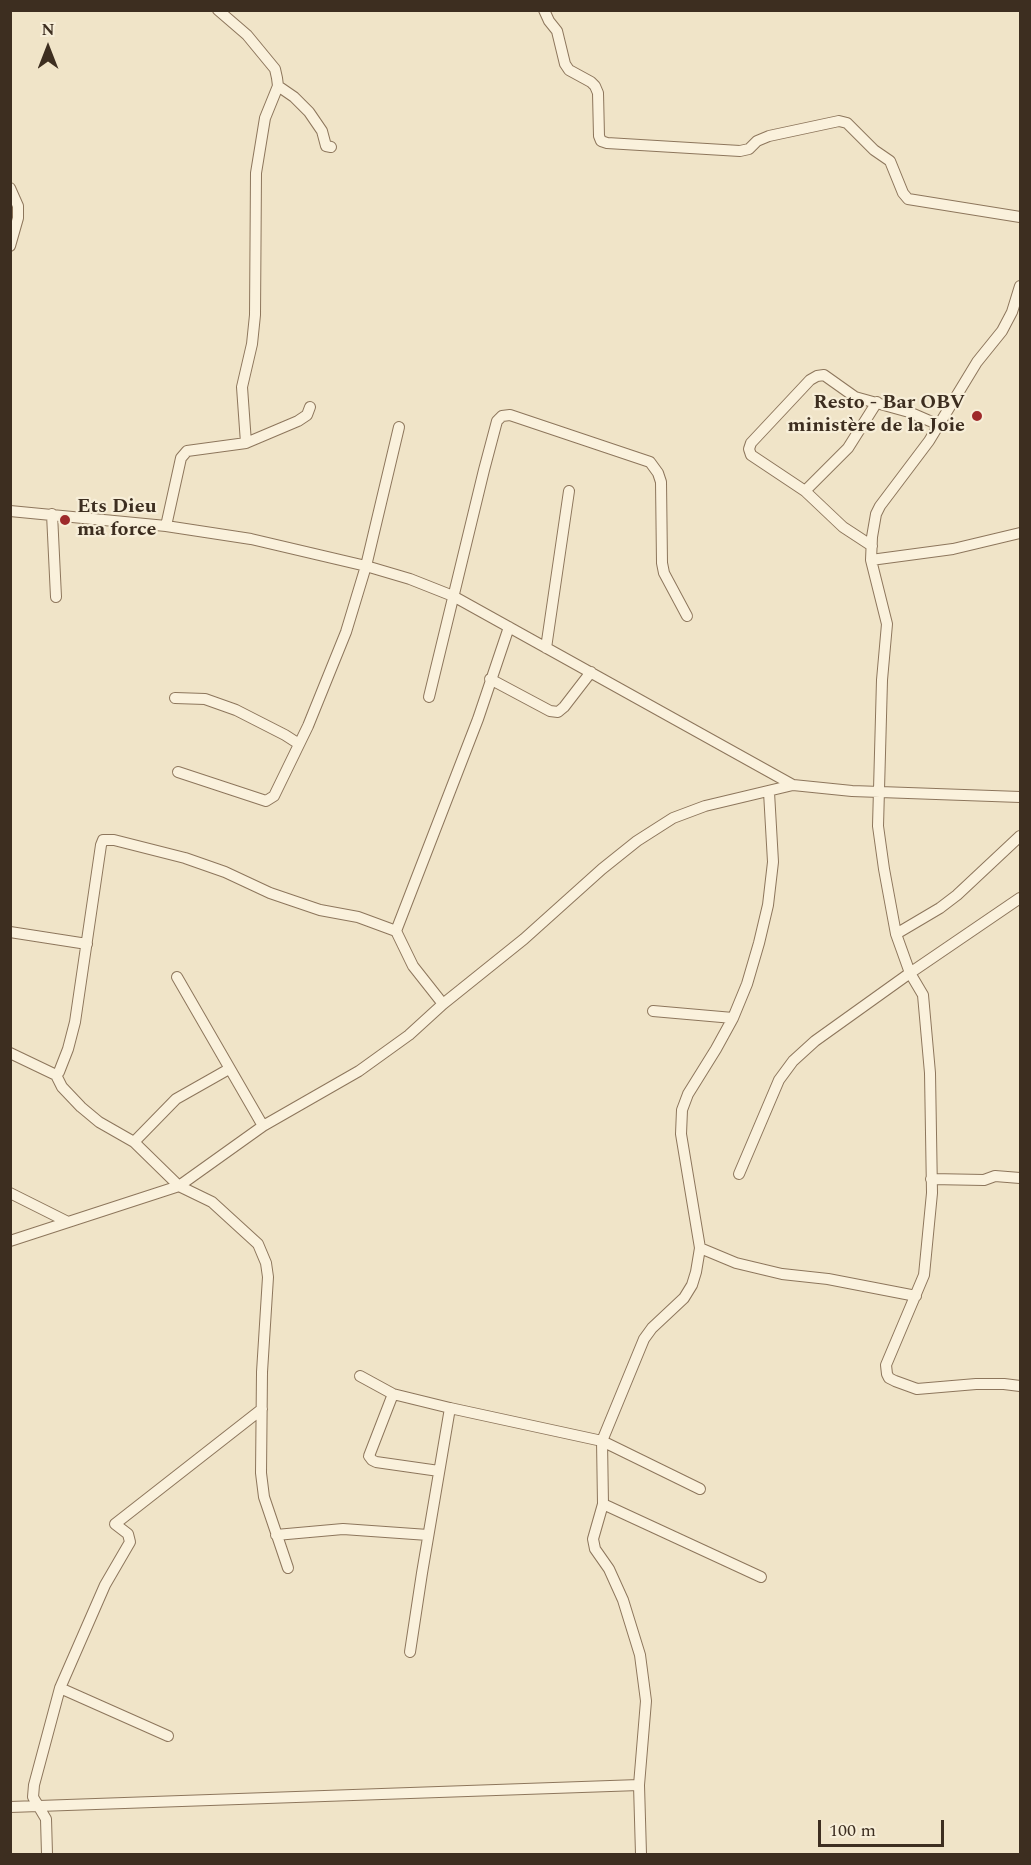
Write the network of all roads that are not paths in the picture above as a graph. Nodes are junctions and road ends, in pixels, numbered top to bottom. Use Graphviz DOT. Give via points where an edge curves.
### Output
graph roads {
  1 [pos="218,10"];
  2 [pos="544,10"];
  3 [pos="278,86"];
  4 [pos="331,147"];
  5 [pos="10,188"];
  6 [pos="1020,217"];
  7 [pos="10,246"];
  8 [pos="1020,286"];
  9 [pos="877,402"];
  10 [pos="310,407"];
  11 [pos="939,425"];
  12 [pos="399,427"];
  13 [pos="246,443"];
  14 [pos="568,491"];
  15 [pos="805,491"];
  16 [pos="10,511"];
  17 [pos="52,514"];
  18 [pos="166,526"];
  19 [pos="1020,533"];
  20 [pos="872,546"];
  21 [pos="871,560"];
  22 [pos="366,566"];
  23 [pos="453,596"];
  24 [pos="56,597"];
  25 [pos="687,616"];
  26 [pos="508,627"];
  27 [pos="546,648"];
  28 [pos="591,672"];
  29 [pos="490,679"];
  30 [pos="429,697"];
  31 [pos="175,698"];
  32 [pos="299,744"];
  33 [pos="177,772"];
  34 [pos="793,785"];
  35 [pos="769,792"];
  36 [pos="879,792"];
  37 [pos="1020,796"];
  38 [pos="1020,836"];
  39 [pos="1020,898"];
  40 [pos="396,931"];
  41 [pos="10,932"];
  42 [pos="896,934"];
  43 [pos="87,945"];
  44 [pos="910,973"];
  45 [pos="177,977"];
  46 [pos="443,1004"];
  47 [pos="653,1011"];
  48 [pos="733,1018"];
  49 [pos="10,1053"];
  50 [pos="229,1069"];
  51 [pos="56,1075"];
  52 [pos="263,1126"];
  53 [pos="134,1142"];
  54 [pos="739,1174"];
  55 [pos="1020,1178"];
  56 [pos="932,1179"];
  57 [pos="179,1186"];
  58 [pos="10,1193"];
  59 [pos="68,1222"];
  60 [pos="10,1241"];
  61 [pos="700,1248"];
  62 [pos="916,1296"];
  63 [pos="360,1376"];
  64 [pos="1020,1386"];
  65 [pos="393,1394"];
  66 [pos="450,1408"];
  67 [pos="262,1409"];
  68 [pos="603,1441"];
  69 [pos="439,1471"];
  70 [pos="700,1489"];
  71 [pos="603,1504"];
  72 [pos="276,1535"];
  73 [pos="428,1535"];
  74 [pos="288,1568"];
  75 [pos="761,1577"];
  76 [pos="410,1652"];
  77 [pos="60,1689"];
  78 [pos="168,1736"];
  79 [pos="639,1785"];
  80 [pos="38,1806"];
  81 [pos="10,1807"];
  82 [pos="47,1854"];
  83 [pos="641,1854"];
  1 -- 3 [label="street" via="247,35 275,69"];
  2 -- 6 [label="street" via="557,31 565,64 591,82 598,93 601,141 740,151 769,136 839,121 847,123 890,161 908,199"];
  3 -- 4 [label="street" via="309,112 318,123 326,146"];
  3 -- 13 [label="street" via="266,118 256,173 255,315 242,387"];
  5 -- 7 [label="street" via="18,206"];
  8 -- 11 [label="street" via="1002,331 977,362"];
  9 -- 11 [label="street"];
  9 -- 15 [label="street" via="848,448"];
  9 -- 15 [label="street" via="855,398 824,375 816,376 751,442 751,455"];
  10 -- 13 [label="street" via="298,421"];
  11 -- 20 [label="street" via="880,506"];
  12 -- 22 [label="street"];
  13 -- 18 [label="street" via="187,451 181,458"];
  14 -- 27 [label="street"];
  15 -- 20 [label="street" via="843,527"];
  16 -- 17 [label="street"];
  17 -- 18 [label="street"];
  17 -- 24 [label="street"];
  18 -- 22 [label="street" via="251,539"];
  19 -- 21 [label="street" via="953,549"];
  20 -- 21 [label="street"];
  21 -- 36 [label="street" via="887,624"];
  22 -- 23 [label="street"];
  22 -- 32 [label="street" via="346,632"];
  23 -- 25 [label="street" via="497,421 510,415 650,462 661,482 664,573"];
  23 -- 26 [label="street"];
  23 -- 30 [label="street"];
  26 -- 27 [label="street"];
  26 -- 29 [label="street"];
  27 -- 28 [label="street"];
  28 -- 29 [label="street" via="558,712"];
  28 -- 34 [label="street"];
  29 -- 40 [label="street"];
  31 -- 32 [label="street" via="205,699 236,710"];
  32 -- 33 [label="street" via="274,796 266,801"];
  34 -- 35 [label="street"];
  34 -- 36 [label="street"];
  35 -- 46 [label="street" via="705,806 673,818 637,841"];
  35 -- 48 [label="street" via="772,862 768,905 747,984"];
  36 -- 37 [label="street"];
  36 -- 42 [label="street" via="878,826"];
  38 -- 42 [label="street" via="957,895"];
  39 -- 44 [label="street"];
  40 -- 43 [label="street" via="280,897 185,858 103,840"];
  40 -- 46 [label="street" via="413,966"];
  41 -- 43 [label="street"];
  42 -- 44 [label="street"];
  43 -- 51 [label="street" via="75,1022"];
  44 -- 54 [label="street" via="793,1061 779,1080"];
  44 -- 56 [label="street" via="924,1005"];
  45 -- 50 [label="street"];
  46 -- 52 [label="street" via="409,1035 359,1071"];
  47 -- 48 [label="street"];
  48 -- 61 [label="street" via="682,1110 681,1134"];
  49 -- 51 [label="street"];
  50 -- 52 [label="street"];
  50 -- 53 [label="street" via="176,1100"];
  51 -- 53 [label="street" via="81,1107"];
  52 -- 57 [label="street"];
  53 -- 57 [label="street"];
  55 -- 56 [label="street"];
  56 -- 62 [label="street" via="924,1275"];
  57 -- 59 [label="street"];
  57 -- 67 [label="street" via="212,1202 258,1244 266,1263"];
  58 -- 59 [label="street"];
  59 -- 60 [label="street"];
  61 -- 62 [label="street" via="736,1263 782,1274"];
  61 -- 68 [label="street" via="692,1285 644,1339"];
  62 -- 64 [label="street" via="886,1365 889,1378 917,1389 976,1384"];
  63 -- 65 [label="street"];
  65 -- 66 [label="street"];
  65 -- 69 [label="street" via="369,1456 376,1462"];
  66 -- 68 [label="street"];
  66 -- 69 [label="street"];
  67 -- 72 [label="street" via="262,1487"];
  67 -- 77 [label="street" via="115,1524 128,1534 129,1542 105,1585"];
  68 -- 70 [label="street"];
  68 -- 71 [label="street"];
  69 -- 73 [label="street"];
  71 -- 75 [label="street"];
  71 -- 79 [label="street" via="593,1539 595,1549 623,1600 640,1654 646,1701"];
  72 -- 73 [label="street" via="343,1529"];
  72 -- 74 [label="street"];
  73 -- 76 [label="street"];
  77 -- 78 [label="street"];
  77 -- 80 [label="street" via="34,1785 33,1797"];
  79 -- 80 [label="street"];
  79 -- 83 [label="street"];
  80 -- 81 [label="street"];
  80 -- 82 [label="street" via="46,1819"];
}
